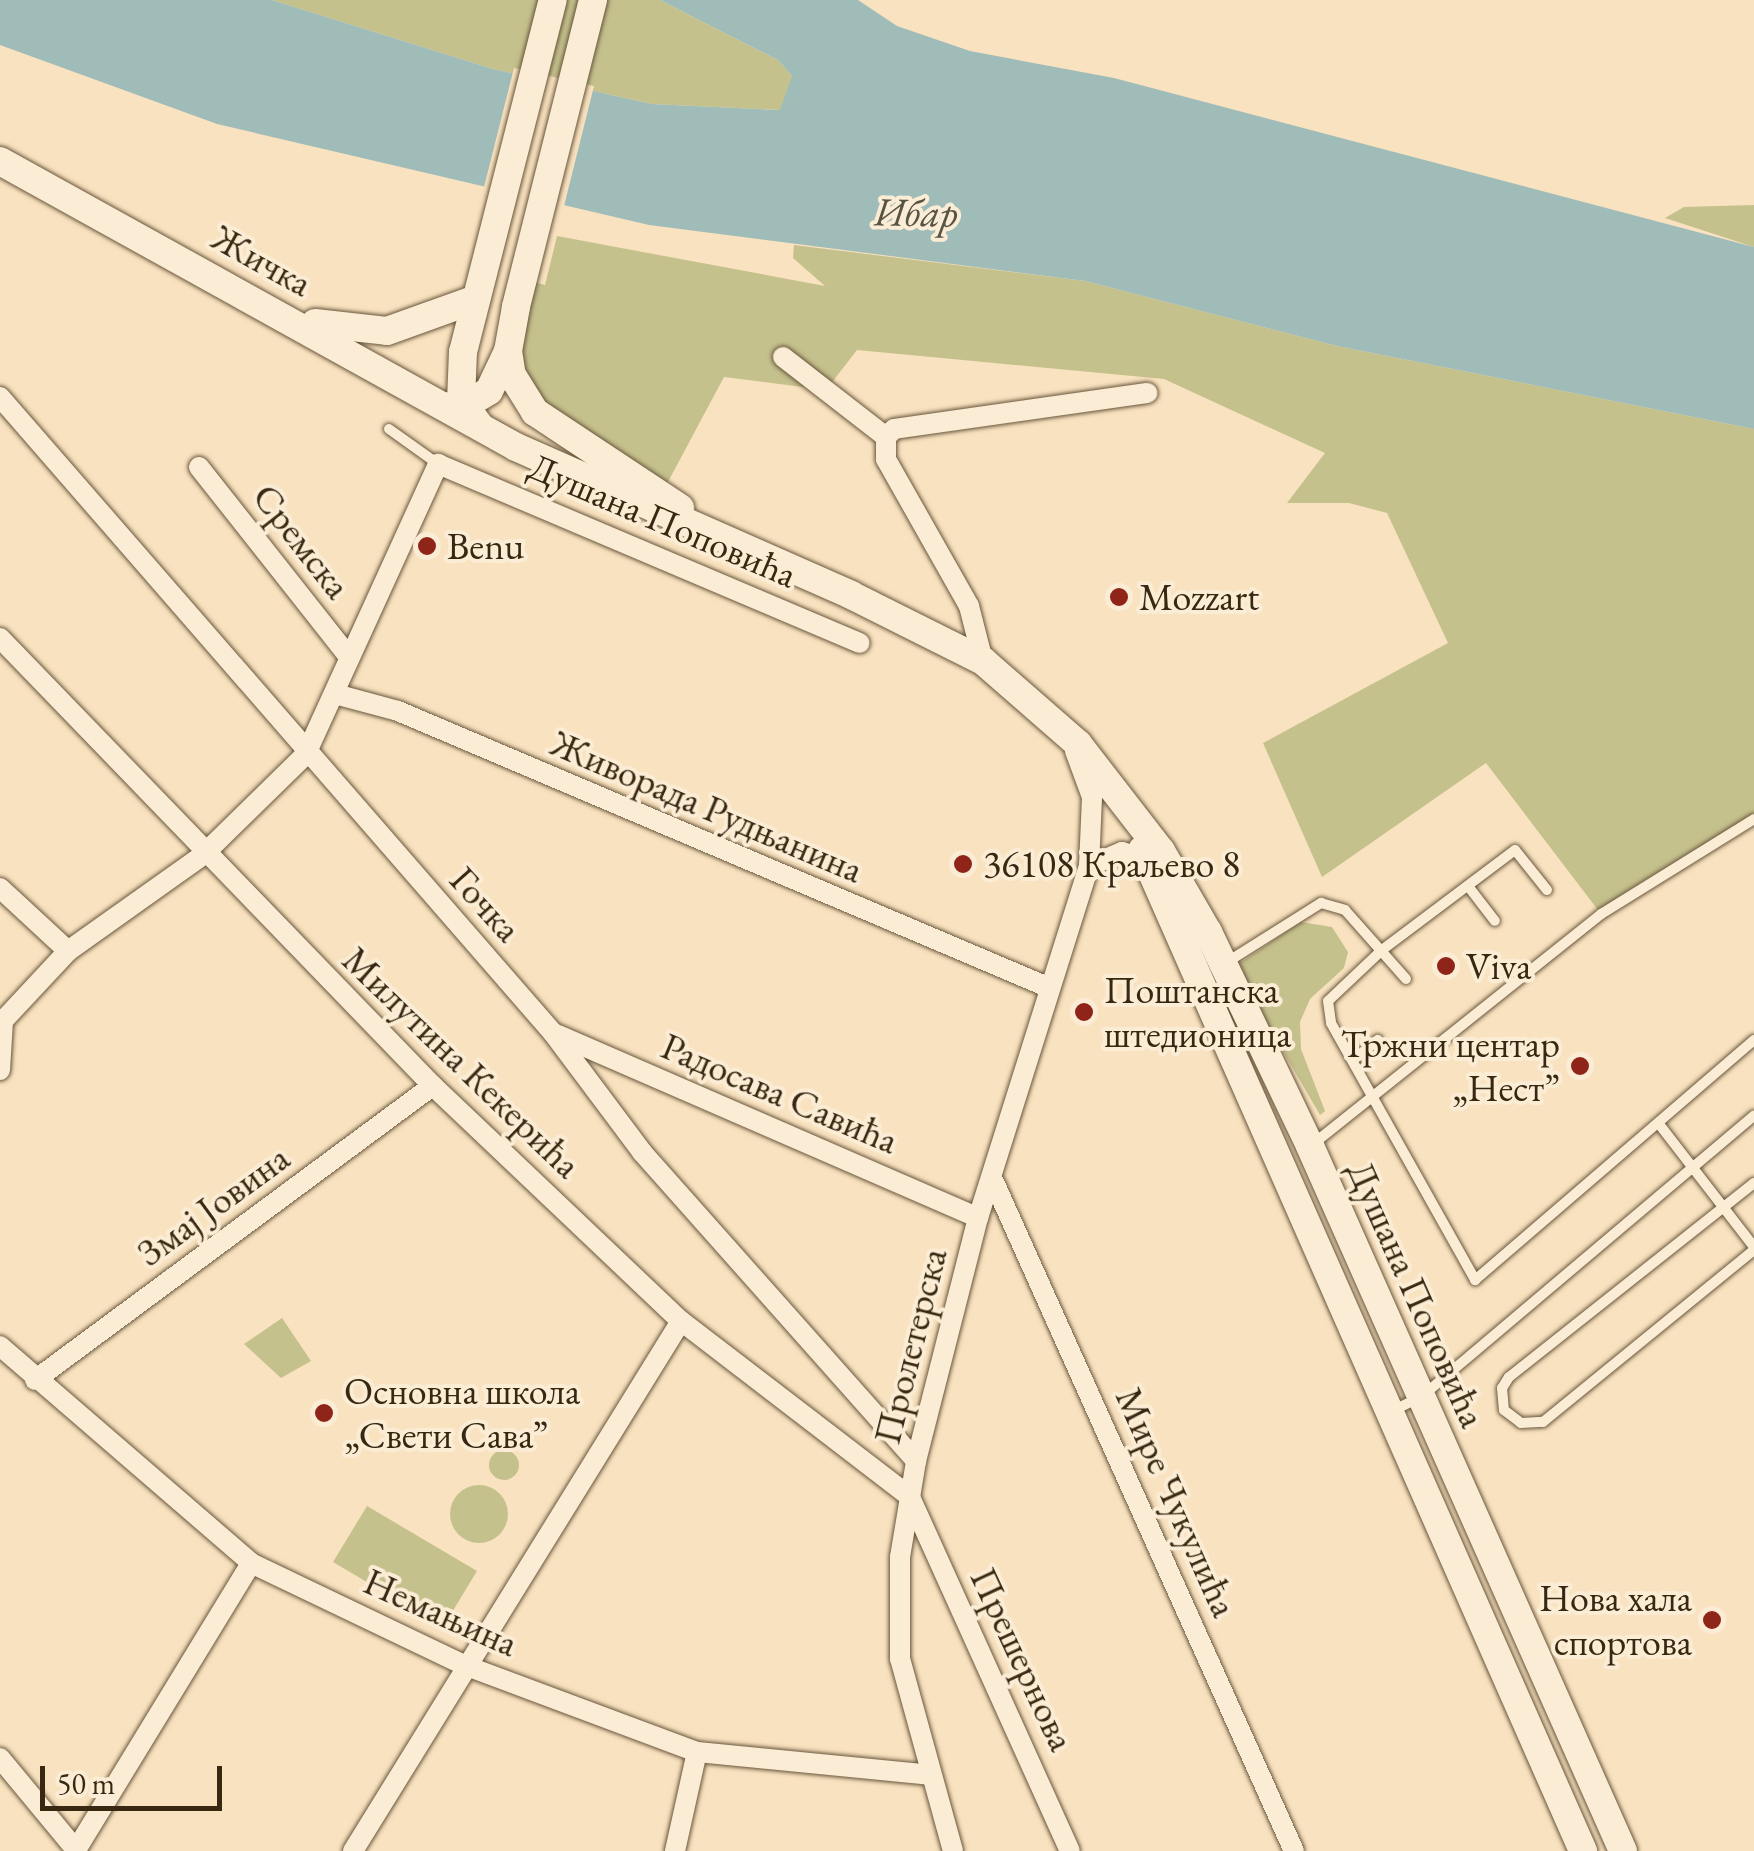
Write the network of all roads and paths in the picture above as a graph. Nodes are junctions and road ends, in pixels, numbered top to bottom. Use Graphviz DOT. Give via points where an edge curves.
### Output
graph roads {
  1 [pos="553,0"];
  2 [pos="593,0"];
  3 [pos="0,161"];
  4 [pos="476,299"];
  5 [pos="282,313"];
  6 [pos="508,351"];
  7 [pos="782,357"];
  8 [pos="1147,393"];
  9 [pos="0,397"];
  10 [pos="434,401"];
  11 [pos="464,406"];
  12 [pos="389,429"];
  13 [pos="484,430"];
  14 [pos="886,436"];
  15 [pos="438,464"];
  16 [pos="200,468"];
  17 [pos="714,539"];
  18 [pos="0,638"];
  19 [pos="860,643"];
  20 [pos="350,658"];
  21 [pos="983,661"];
  22 [pos="335,694"];
  23 [pos="1069,735"];
  24 [pos="306,754"];
  25 [pos="1111,785"];
  26 [pos="1754,818"];
  27 [pos="203,855"];
  28 [pos="1146,859"];
  29 [pos="1088,866"];
  30 [pos="1468,886"];
  31 [pos="0,888"];
  32 [pos="1548,890"];
  33 [pos="1495,920"];
  34 [pos="1382,950"];
  35 [pos="68,951"];
  36 [pos="1223,965"];
  37 [pos="1406,979"];
  38 [pos="1050,988"];
  39 [pos="2,1022"];
  40 [pos="553,1033"];
  41 [pos="1378,1040"];
  42 [pos="1754,1040"];
  43 [pos="1353,1060"];
  44 [pos="0,1070"];
  45 [pos="433,1086"];
  46 [pos="1376,1099"];
  47 [pos="1754,1116"];
  48 [pos="1658,1124"];
  49 [pos="1310,1146"];
  50 [pos="1691,1166"];
  51 [pos="994,1182"];
  52 [pos="1754,1183"];
  53 [pos="1723,1207"];
  54 [pos="978,1218"];
  55 [pos="1754,1248"];
  56 [pos="682,1321"];
  57 [pos="0,1346"];
  58 [pos="35,1380"];
  59 [pos="1421,1396"];
  60 [pos="1392,1412"];
  61 [pos="916,1461"];
  62 [pos="910,1498"];
  63 [pos="250,1563"];
  64 [pos="464,1665"];
  65 [pos="696,1752"];
  66 [pos="0,1758"];
  67 [pos="930,1774"];
  68 [pos="77,1850"];
  69 [pos="353,1851"];
  70 [pos="675,1851"];
  71 [pos="954,1851"];
  72 [pos="1070,1851"];
  73 [pos="1294,1851"];
  74 [pos="1583,1851"];
  75 [pos="1623,1851"];
  1 -- 4 [label="main road"];
  2 -- 6 [label="main road"];
  3 -- 5 [label="main road, Жичка"];
  4 -- 5 [label="main road" via="387,332 338,329"];
  4 -- 11 [label="main road" via="458,379"];
  5 -- 10 [label="main road, Жичка"];
  6 -- 11 [label="main road" via="489,390"];
  6 -- 17 [label="main road, Душана Поповића" via="512,375 535,412 672,502"];
  7 -- 14 [label="street"];
  8 -- 14 [label="street" via="912,426"];
  9 -- 24 [label="street, Гочка"];
  10 -- 11 [label="main road"];
  10 -- 13 [label="main road, Жичка"];
  11 -- 13 [label="main road"];
  12 -- 15 [label="lane"];
  13 -- 17 [label="main road, Душана Поповића"];
  14 -- 21 [label="street" via="886,459 969,606"];
  15 -- 19 [label="street, Душана Поповића"];
  15 -- 20 [label="street"];
  16 -- 20 [label="street, Сремска"];
  17 -- 21 [label="main road, Душана Поповића" via="851,595"];
  18 -- 27 [label="street, Милутина Кекерића"];
  20 -- 22 [label="street"];
  21 -- 23 [label="main road, Душана Поповића"];
  22 -- 24 [label="street"];
  22 -- 38 [label="street, Живорада Рудњанина" via="398,711"];
  23 -- 25 [label="main road, Душана Поповића"];
  23 -- 29 [label="street, Пролетерска" via="1092,797"];
  24 -- 27 [label="street"];
  24 -- 40 [label="street, Гочка"];
  25 -- 28 [label="main road, Душана Поповића"];
  25 -- 36 [label="main road, Душана Поповића" via="1162,850"];
  26 -- 46 [label="lane" via="1602,914"];
  27 -- 35 [label="street"];
  27 -- 45 [label="street, Милутина Кекерића"];
  28 -- 29 [label="street" via="1122,852"];
  28 -- 60 [label="main road, Душана Поповића"];
  29 -- 38 [label="street, Пролетерска"];
  30 -- 32 [label="lane" via="1515,850"];
  30 -- 33 [label="lane"];
  30 -- 34 [label="lane"];
  31 -- 35 [label="street"];
  34 -- 36 [label="lane" via="1345,910 1321,903"];
  34 -- 37 [label="lane"];
  34 -- 43 [label="lane" via="1328,1001"];
  35 -- 39 [label="street"];
  36 -- 49 [label="main road, Душана Поповића"];
  38 -- 51 [label="street, Пролетерска"];
  39 -- 44 [label="street"];
  40 -- 54 [label="street, Радосава Савића"];
  40 -- 61 [label="street, Гочка" via="642,1152"];
  41 -- 43 [label="lane"];
  42 -- 48 [label="lane"];
  43 -- 46 [label="lane"];
  45 -- 56 [label="street, Милутина Кекерића"];
  45 -- 58 [label="street, Змај Јовина"];
  46 -- 48 [label="lane" via="1475,1280"];
  46 -- 49 [label="lane"];
  47 -- 50 [label="lane"];
  48 -- 50 [label="lane"];
  49 -- 59 [label="main road, Душана Поповића"];
  50 -- 53 [label="lane"];
  50 -- 59 [label="lane"];
  51 -- 54 [label="street, Пролетерска"];
  51 -- 73 [label="street, Мире Чукулића"];
  52 -- 53 [label="lane"];
  53 -- 55 [label="lane"];
  53 -- 55 [label="lane" via="1509,1377 1502,1388 1504,1410 1521,1423 1543,1422"];
  54 -- 61 [label="street, Пролетерска"];
  56 -- 62 [label="street, Милутина Кекерића"];
  56 -- 64 [label="street"];
  57 -- 58 [label="street, Немањина"];
  58 -- 63 [label="street, Немањина"];
  59 -- 60 [label="lane"];
  59 -- 75 [label="main road, Душана Поповића"];
  60 -- 74 [label="main road, Душана Поповића"];
  61 -- 62 [label="street, Пролетерска"];
  62 -- 67 [label="street, Пролетерска" via="897,1636"];
  62 -- 72 [label="street, Прешернова"];
  63 -- 64 [label="street, Немањина"];
  63 -- 68 [label="street"];
  64 -- 65 [label="street, Немањина"];
  64 -- 69 [label="street"];
  65 -- 67 [label="street, Немањина"];
  65 -- 70 [label="street"];
  66 -- 68 [label="street"];
  67 -- 71 [label="street, Пролетерска"];
}
